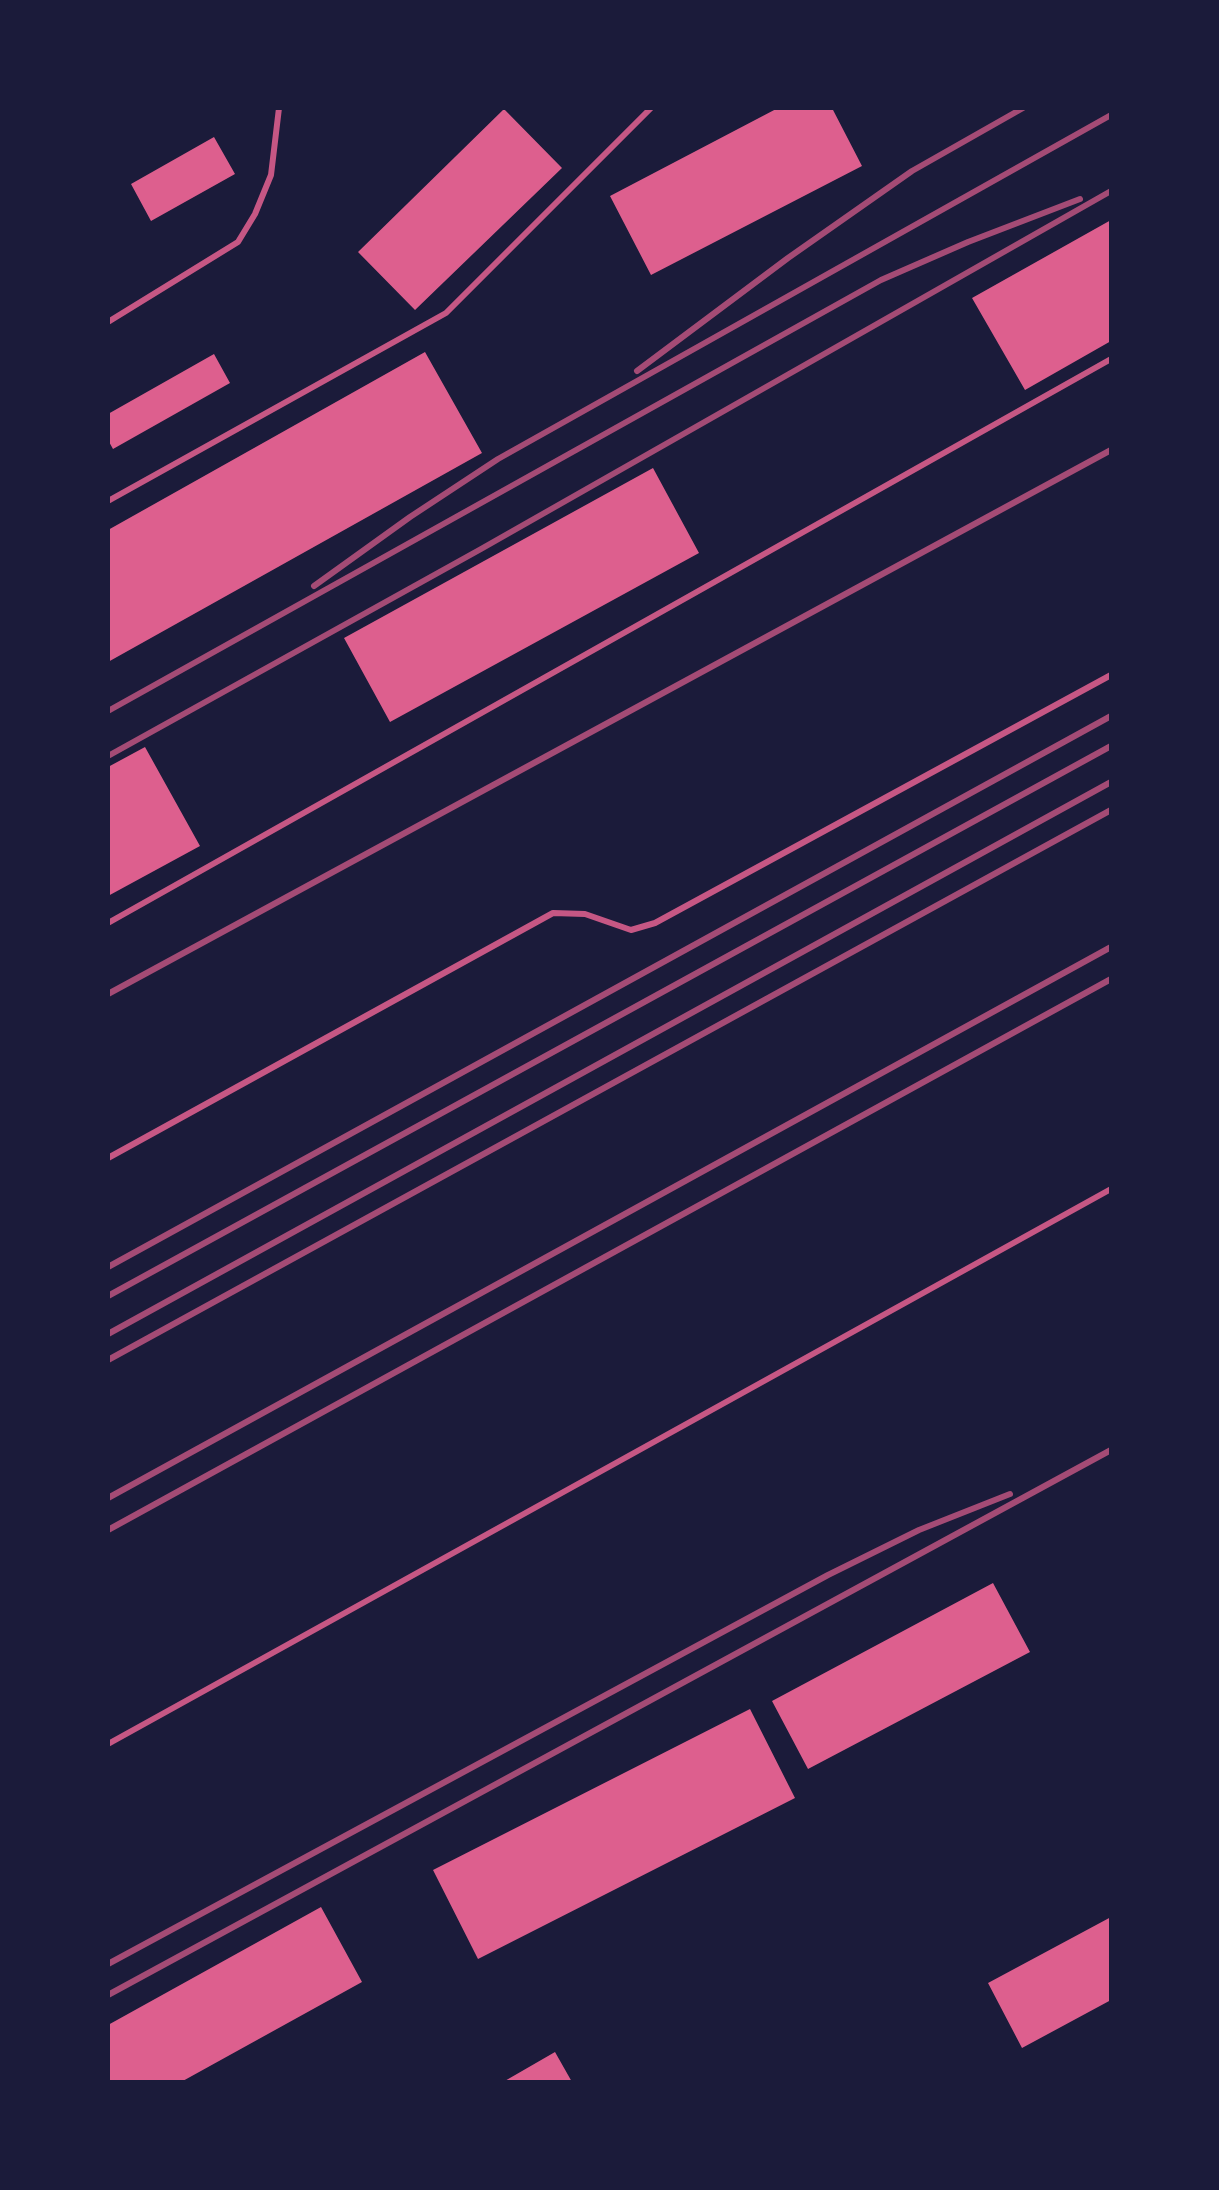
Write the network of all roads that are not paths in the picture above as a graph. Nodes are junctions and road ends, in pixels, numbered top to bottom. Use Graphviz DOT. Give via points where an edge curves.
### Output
graph roads {
  1 [pos="279,108"];
  2 [pos="651,108"];
  3 [pos="108,322"];
  4 [pos="1111,359"];
  5 [pos="108,501"];
  6 [pos="1111,675"];
  7 [pos="108,923"];
  8 [pos="108,1158"];
  9 [pos="1111,1189"];
  10 [pos="108,1744"];
  1 -- 3 [label="lane" via="271,175 238,242"];
  2 -- 5 [label="lane" via="446,313"];
  4 -- 7 [label="lane"];
  6 -- 8 [label="lane" via="655,923 631,930 585,914 553,913"];
  9 -- 10 [label="lane"];
}
